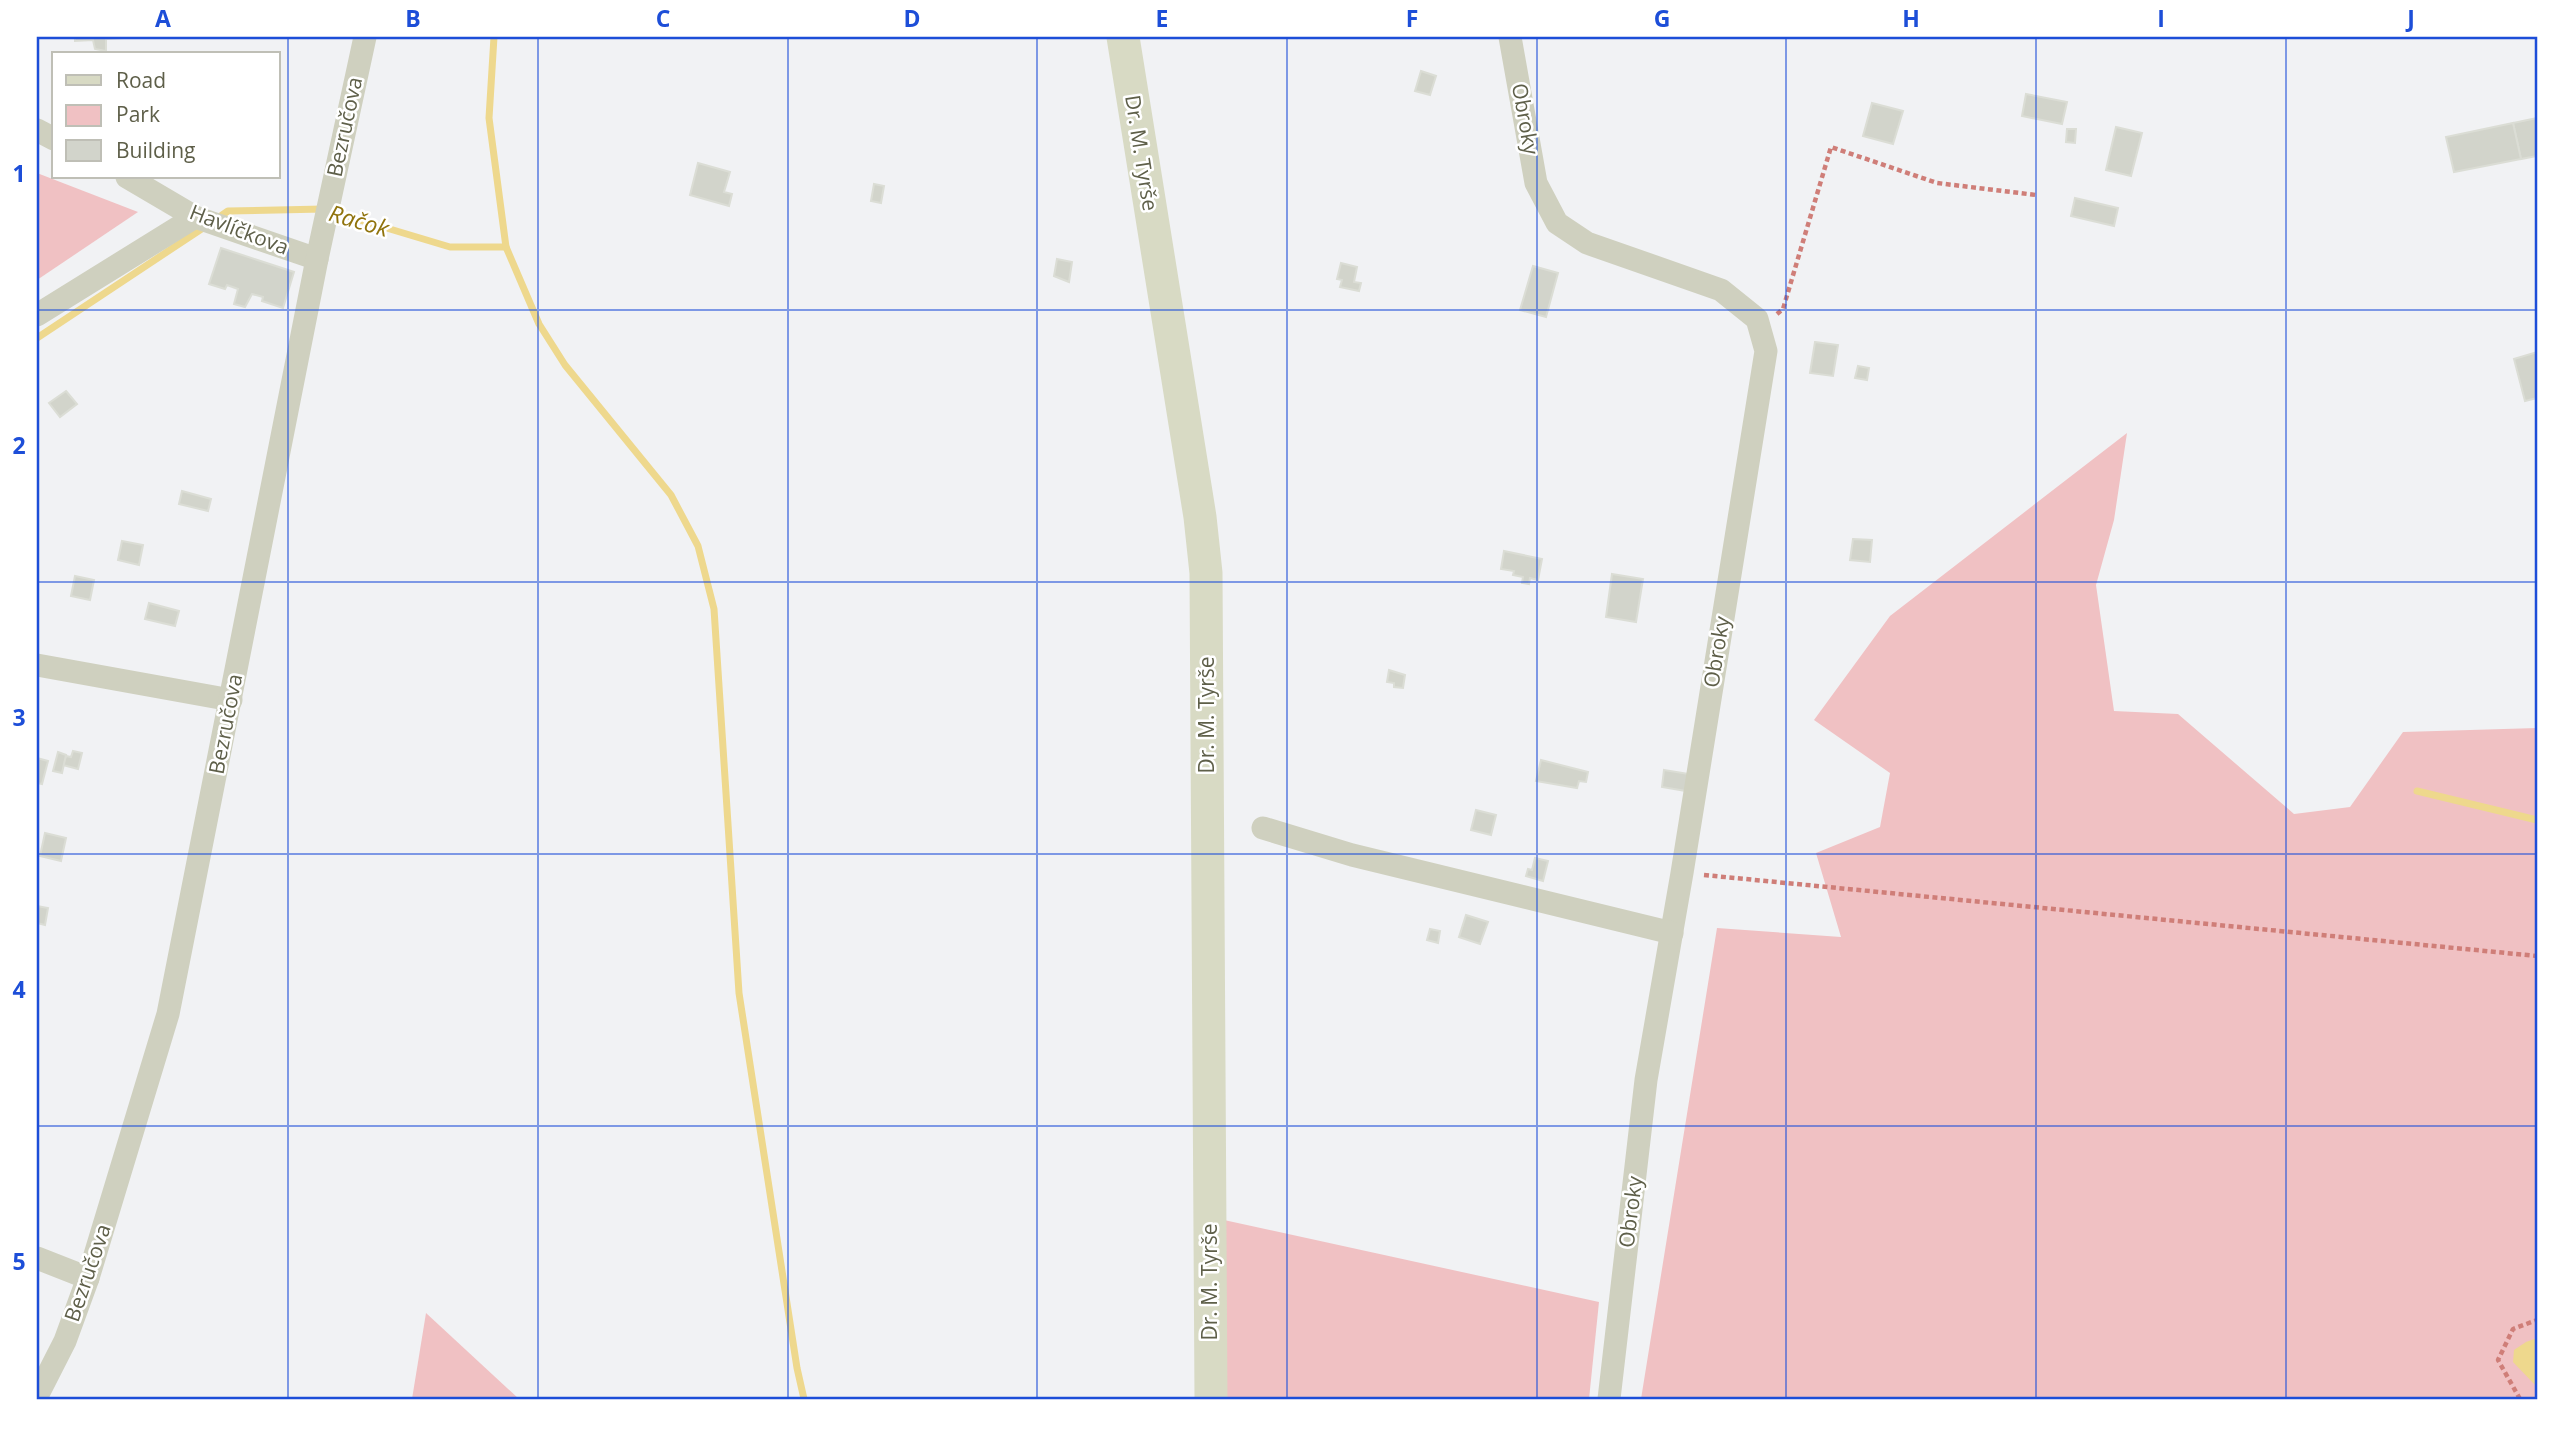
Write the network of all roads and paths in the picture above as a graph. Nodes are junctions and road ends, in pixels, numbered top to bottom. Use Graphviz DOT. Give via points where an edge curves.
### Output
graph roads {
  1 [pos="365,37"];
  2 [pos="1123,37"];
  3 [pos="1510,37"];
  4 [pos="129,178"];
  5 [pos="2036,195"];
  6 [pos="195,217"];
  7 [pos="317,259"];
  8 [pos="37,315"];
  9 [pos="1759,327"];
  10 [pos="37,665"];
  11 [pos="231,700"];
  12 [pos="1263,828"];
  13 [pos="1682,873"];
  14 [pos="1672,933"];
  15 [pos="2537,956"];
  16 [pos="37,1258"];
  17 [pos="88,1278"];
  18 [pos="2537,1321"];
  19 [pos="37,1396"];
  20 [pos="1211,1399"];
  21 [pos="1609,1399"];
  22 [pos="2521,1399"];
  1 -- 7 [label="street, Bezručova"];
  2 -- 20 [label="street, Dr. M. Tyrše" via="1206,573"];
  3 -- 9 [label="street, Obroky" via="1536,183 1557,223 1587,243 1721,290 1757,319"];
  4 -- 6 [label="street, Havlíčkova"];
  5 -- 9 [label="path" via="1937,183 1831,148 1783,309"];
  6 -- 7 [label="street, Havlíčkova"];
  6 -- 8 [label="street"];
  7 -- 11 [label="street, Bezručova"];
  9 -- 13 [label="street, Obroky" via="1766,351"];
  10 -- 11 [label="street"];
  11 -- 17 [label="street, Bezručova" via="169,1014"];
  12 -- 14 [label="street" via="1352,855"];
  13 -- 14 [label="street, Obroky"];
  13 -- 15 [label="path"];
  14 -- 21 [label="street, Obroky" via="1646,1080"];
  16 -- 17 [label="street"];
  17 -- 19 [label="street, Bezručova" via="65,1341"];
  18 -- 22 [label="path" via="2513,1329 2498,1360"];
}
